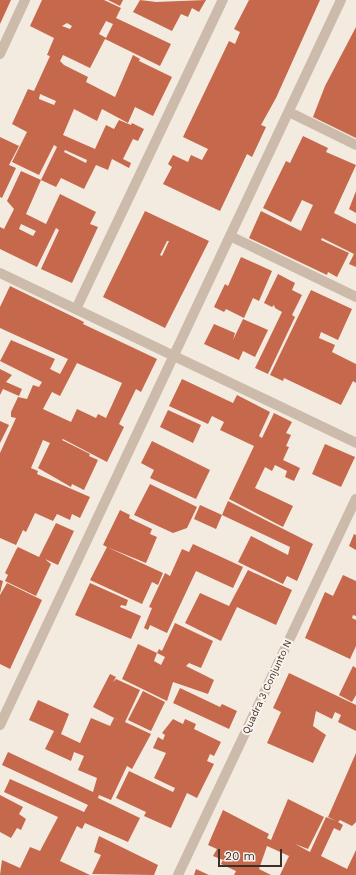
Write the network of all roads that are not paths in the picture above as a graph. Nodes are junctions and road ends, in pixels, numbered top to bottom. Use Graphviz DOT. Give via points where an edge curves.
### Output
graph roads {
  1 [pos="25,0"];
  2 [pos="223,0"];
  3 [pos="341,0"];
  4 [pos="0,54"];
  5 [pos="289,112"];
  6 [pos="356,145"];
  7 [pos="230,236"];
  8 [pos="0,274"];
  9 [pos="356,297"];
  10 [pos="76,310"];
  11 [pos="174,356"];
  12 [pos="356,443"];
  13 [pos="356,499"];
  14 [pos="0,725"];
  15 [pos="178,875"];
  1 -- 4 [label="street"];
  2 -- 10 [label="street"];
  3 -- 5 [label="street"];
  5 -- 6 [label="street"];
  5 -- 7 [label="street"];
  7 -- 9 [label="street"];
  7 -- 11 [label="street"];
  8 -- 10 [label="street"];
  10 -- 11 [label="street"];
  11 -- 12 [label="street"];
  11 -- 14 [label="street"];
  13 -- 15 [label="street, Quadra 3 Conjunto N"];
}
